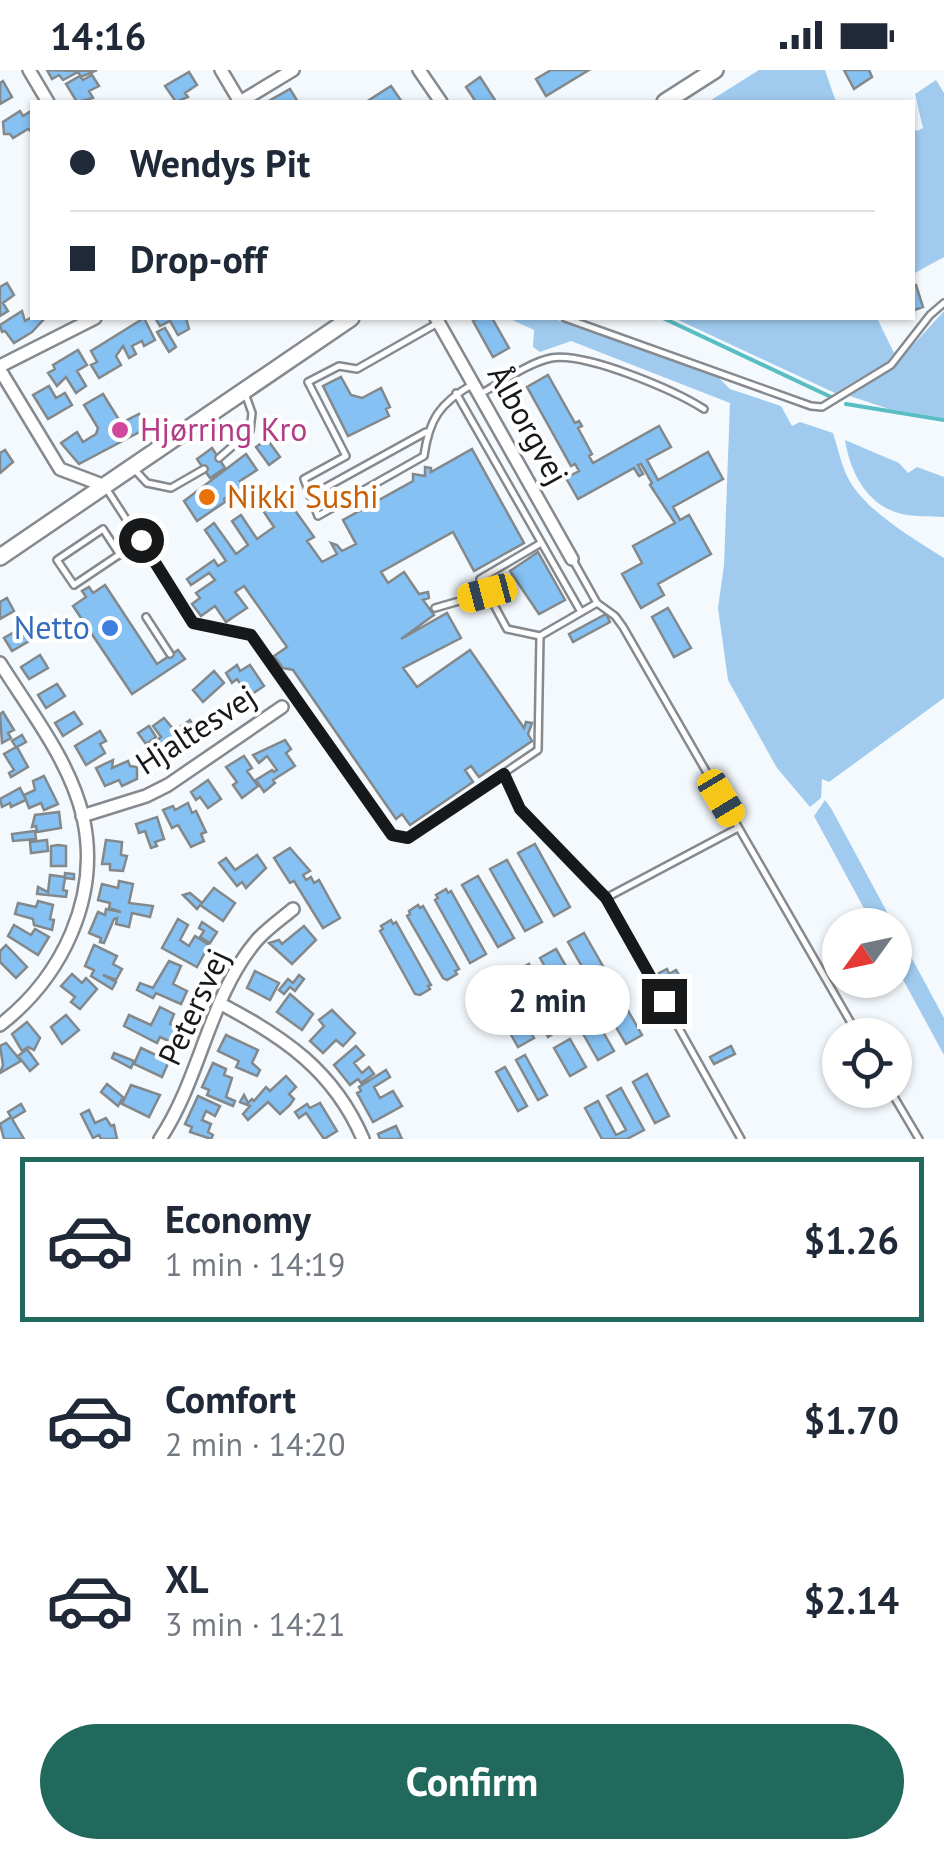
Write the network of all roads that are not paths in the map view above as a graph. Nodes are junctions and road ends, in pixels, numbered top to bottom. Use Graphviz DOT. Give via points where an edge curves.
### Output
graph roads {
  1 [pos="29,70"];
  2 [pos="221,70"];
  3 [pos="294,70"];
  4 [pos="419,70"];
  5 [pos="714,70"];
  6 [pos="47,100"];
  7 [pos="239,100"];
  8 [pos="243,100"];
  9 [pos="440,100"];
  10 [pos="669,100"];
  11 [pos="944,303"];
  12 [pos="92,320"];
  13 [pos="348,320"];
  14 [pos="437,320"];
  15 [pos="571,320"];
  16 [pos="0,368"];
  17 [pos="476,389"];
  18 [pos="244,390"];
  19 [pos="456,394"];
  20 [pos="704,409"];
  21 [pos="427,432"];
  22 [pos="219,458"];
  23 [pos="132,467"];
  24 [pos="204,468"];
  25 [pos="105,486"];
  26 [pos="310,496"];
  27 [pos="141,540"];
  28 [pos="542,543"];
  29 [pos="120,555"];
  30 [pos="0,557"];
  31 [pos="572,560"];
  32 [pos="487,593"];
  33 [pos="596,603"];
  34 [pos="434,608"];
  35 [pos="581,612"];
  36 [pos="146,618"];
  37 [pos="540,636"];
  38 [pos="170,654"];
  39 [pos="0,663"];
  40 [pos="282,707"];
  41 [pos="504,774"];
  42 [pos="82,816"];
  43 [pos="738,828"];
  44 [pos="606,898"];
  45 [pos="293,909"];
  46 [pos="221,1004"];
  47 [pos="848,1018"];
  48 [pos="0,1026"];
  49 [pos="900,1108"];
  50 [pos="160,1139"];
  51 [pos="363,1139"];
  52 [pos="741,1139"];
  53 [pos="918,1139"];
  1 -- 6 [label="street"];
  2 -- 7 [label="street"];
  3 -- 8 [label="street"];
  4 -- 9 [label="street"];
  5 -- 10 [label="main road"];
  11 -- 15 [label="lane" via="890,365 822,407"];
  12 -- 16 [label="street"];
  13 -- 18 [label="main road"];
  14 -- 17 [label="street, Ålborgvej"];
  14 -- 26 [label="lane" via="356,368 339,366 308,382 346,456 304,479"];
  16 -- 25 [label="street" via="60,468"];
  17 -- 19 [label="lane"];
  17 -- 20 [label="lane" via="549,358 573,358"];
  17 -- 31 [label="street, Ålborgvej"];
  18 -- 22 [label="lane" via="250,431"];
  18 -- 23 [label="main road"];
  19 -- 21 [label="lane"];
  19 -- 28 [label="lane"];
  21 -- 26 [label="lane"];
  21 -- 26 [label="lane" via="424,456 318,516"];
  23 -- 24 [label="lane" via="146,483 171,488"];
  23 -- 25 [label="main road"];
  25 -- 27 [label="lane"];
  25 -- 30 [label="main road"];
  27 -- 29 [label="lane"];
  27 -- 41 [label="lane" via="193,623 251,635 392,835 408,838"];
  28 -- 32 [label="lane" via="480,580"];
  28 -- 35 [label="lane"];
  29 -- 29 [label="lane" via="74,585 58,560 103,529"];
  31 -- 33 [label="lane"];
  32 -- 34 [label="lane"];
  32 -- 37 [label="lane" via="508,629"];
  33 -- 35 [label="lane"];
  33 -- 43 [label="lane" via="623,627"];
  35 -- 37 [label="lane"];
  36 -- 38 [label="lane"];
  37 -- 41 [label="lane" via="538,750"];
  39 -- 42 [label="street" via="66,773"];
  40 -- 42 [label="street, Hjaltesvej" via="168,785"];
  41 -- 44 [label="lane" via="520,809"];
  42 -- 48 [label="street" via="86,848 78,919 40,989"];
  43 -- 44 [label="lane"];
  43 -- 47 [label="lane"];
  44 -- 52 [label="lane"];
  45 -- 46 [label="street, Petersvej" via="256,941"];
  46 -- 50 [label="street, Petersvej"];
  46 -- 51 [label="street" via="297,1050 341,1099"];
  49 -- 53 [label="lane"];
}
